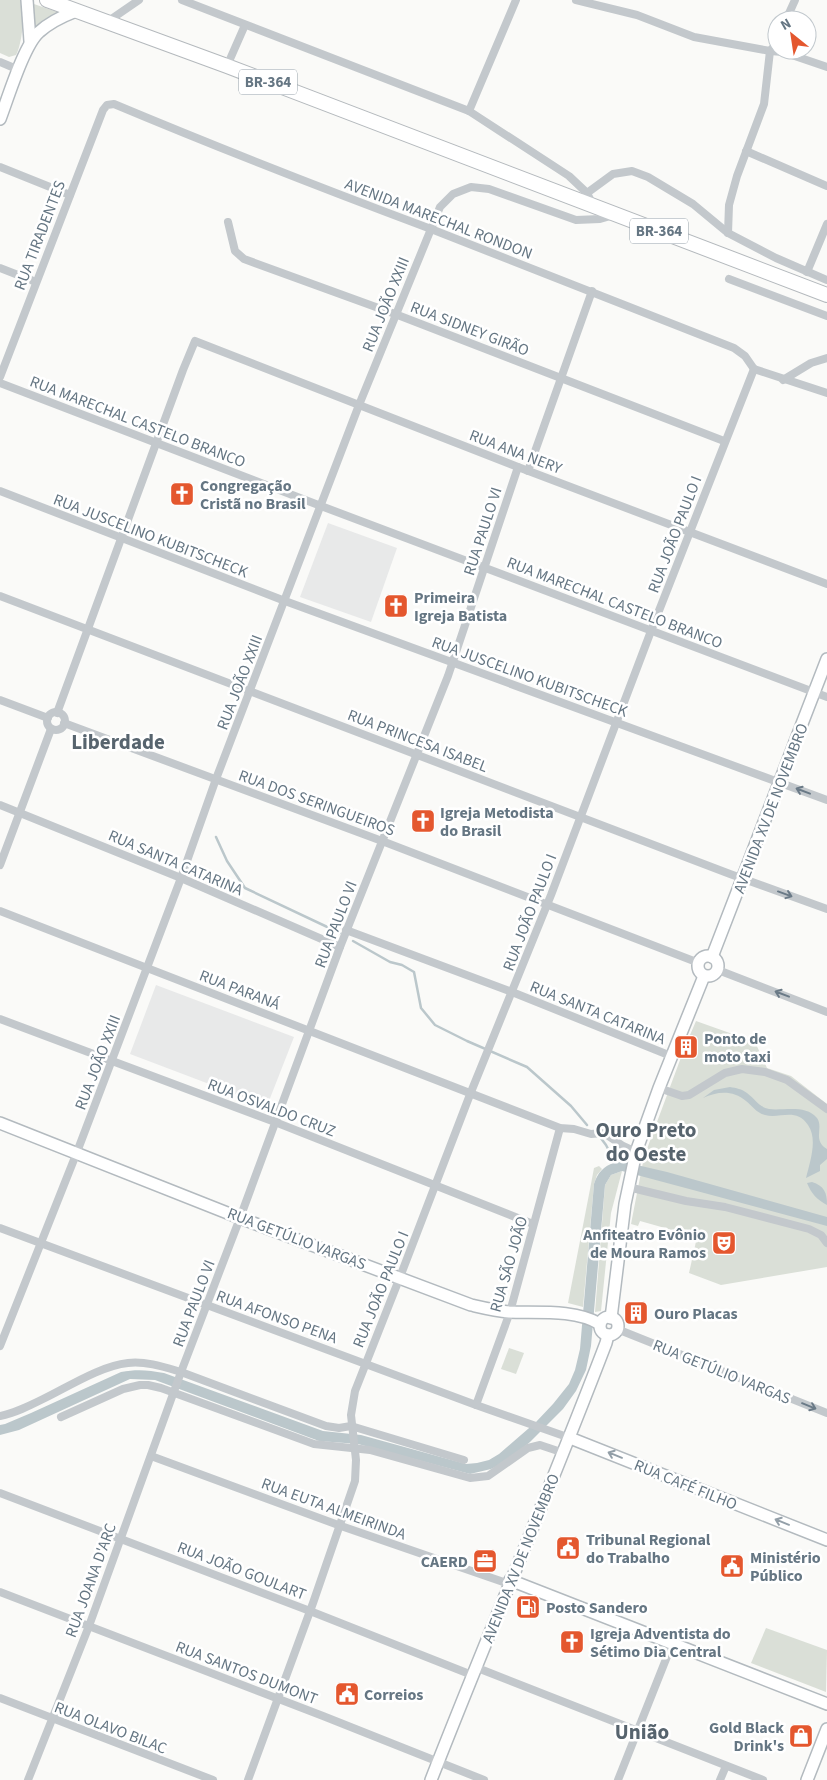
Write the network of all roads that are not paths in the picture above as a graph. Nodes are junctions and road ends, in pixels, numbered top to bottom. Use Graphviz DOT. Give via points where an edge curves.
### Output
graph roads {
  1 [pos="26,0"];
  2 [pos="47,0"];
  3 [pos="139,0"];
  4 [pos="182,0"];
  5 [pos="516,0"];
  6 [pos="576,0"];
  7 [pos="76,11"];
  8 [pos="107,22"];
  9 [pos="245,25"];
  10 [pos="30,42"];
  11 [pos="767,50"];
  12 [pos="769,60"];
  13 [pos="806,60"];
  14 [pos="0,62"];
  15 [pos="227,66"];
  16 [pos="827,67"];
  17 [pos="19,70"];
  18 [pos="107,105"];
  19 [pos="469,111"];
  20 [pos="0,119"];
  21 [pos="746,151"];
  22 [pos="0,167"];
  23 [pos="827,186"];
  24 [pos="587,193"];
  25 [pos="70,195"];
  26 [pos="594,207"];
  27 [pos="615,215"];
  28 [pos="228,222"];
  29 [pos="827,224"];
  30 [pos="430,229"];
  31 [pos="728,233"];
  32 [pos="0,268"];
  33 [pos="807,272"];
  34 [pos="729,279"];
  35 [pos="827,280"];
  36 [pos="36,282"];
  37 [pos="592,292"];
  38 [pos="827,295"];
  39 [pos="395,314"];
  40 [pos="827,316"];
  41 [pos="827,358"];
  42 [pos="754,369"];
  43 [pos="0,377"];
  44 [pos="561,378"];
  45 [pos="783,380"];
  46 [pos="0,383"];
  47 [pos="827,393"];
  48 [pos="359,405"];
  49 [pos="724,441"];
  50 [pos="156,444"];
  51 [pos="518,467"];
  52 [pos="528,471"];
  53 [pos="0,491"];
  54 [pos="321,506"];
  55 [pos="689,533"];
  56 [pos="122,539"];
  57 [pos="485,567"];
  58 [pos="827,584"];
  59 [pos="0,596"];
  60 [pos="285,601"];
  61 [pos="87,630"];
  62 [pos="651,631"];
  63 [pos="827,659"];
  64 [pos="453,662"];
  65 [pos="250,690"];
  66 [pos="815,692"];
  67 [pos="827,697"];
  68 [pos="0,700"];
  69 [pos="58,713"];
  70 [pos="48,718"];
  71 [pos="616,722"];
  72 [pos="64,724"];
  73 [pos="51,729"];
  74 [pos="417,754"];
  75 [pos="216,779"];
  76 [pos="780,782"];
  77 [pos="827,800"];
  78 [pos="0,804"];
  79 [pos="20,812"];
  80 [pos="580,816"];
  81 [pos="382,841"];
  82 [pos="0,864"];
  83 [pos="181,878"];
  84 [pos="742,878"];
  85 [pos="547,905"];
  86 [pos="827,909"];
  87 [pos="0,911"];
  88 [pos="346,930"];
  89 [pos="340,947"];
  90 [pos="712,957"];
  91 [pos="699,963"];
  92 [pos="147,968"];
  93 [pos="718,970"];
  94 [pos="704,976"];
  95 [pos="512,992"];
  96 [pos="827,1012"];
  97 [pos="0,1019"];
  98 [pos="310,1030"];
  99 [pos="671,1056"];
  100 [pos="112,1061"];
  101 [pos="659,1088"];
  102 [pos="471,1092"];
  103 [pos="827,1109"];
  104 [pos="275,1122"];
  105 [pos="0,1123"];
  106 [pos="560,1128"];
  107 [pos="77,1152"];
  108 [pos="636,1152"];
  109 [pos="436,1185"];
  110 [pos="628,1187"];
  111 [pos="240,1218"];
  112 [pos="534,1224"];
  113 [pos="0,1228"];
  114 [pos="41,1242"];
  115 [pos="827,1244"];
  116 [pos="400,1277"];
  117 [pos="207,1305"];
  118 [pos="510,1312"];
  119 [pos="611,1318"];
  120 [pos="598,1322"];
  121 [pos="2,1332"];
  122 [pos="612,1332"];
  123 [pos="0,1346"];
  124 [pos="366,1364"];
  125 [pos="180,1375"];
  126 [pos="174,1390"];
  127 [pos="476,1405"];
  128 [pos="827,1413"];
  129 [pos="0,1416"];
  130 [pos="61,1417"];
  131 [pos="546,1428"];
  132 [pos="353,1438"];
  133 [pos="570,1438"];
  134 [pos="564,1453"];
  135 [pos="151,1456"];
  136 [pos="464,1460"];
  137 [pos="0,1494"];
  138 [pos="341,1526"];
  139 [pos="120,1539"];
  140 [pos="827,1540"];
  141 [pos="510,1582"];
  142 [pos="0,1592"];
  143 [pos="310,1611"];
  144 [pos="89,1626"];
  145 [pos="672,1644"];
  146 [pos="474,1671"];
  147 [pos="0,1698"];
  148 [pos="278,1699"];
  149 [pos="827,1704"];
  150 [pos="53,1719"];
  151 [pos="827,1729"];
  152 [pos="637,1731"];
  153 [pos="438,1763"];
  154 [pos="726,1766"];
  155 [pos="28,1780"];
  156 [pos="213,1780"];
  157 [pos="248,1780"];
  158 [pos="431,1780"];
  159 [pos="484,1780"];
  160 [pos="618,1780"];
  161 [pos="720,1780"];
  162 [pos="763,1780"];
  163 [pos="807,1780"];
  1 -- 10 [label="street"];
  2 -- 7 [label="highway, BR-364"];
  3 -- 8 [label="street"];
  4 -- 9 [label="street"];
  5 -- 19 [label="street"];
  6 -- 11 [label="street" via="637,15 694,37"];
  7 -- 8 [label="highway, BR-364"];
  7 -- 10 [label="street" via="56,19"];
  8 -- 15 [label="highway, BR-364"];
  9 -- 15 [label="street"];
  9 -- 19 [label="street"];
  10 -- 17 [label="street"];
  12 -- 21 [label="street" via="764,104"];
  13 -- 16 [label="street"];
  14 -- 17 [label="street"];
  15 -- 26 [label="highway, BR-364"];
  17 -- 20 [label="street"];
  18 -- 25 [label="street, RUA TIRADENTES"];
  18 -- 30 [label="street, AVENIDA MARECHAL RONDON" via="114,104 334,194"];
  19 -- 24 [label="street" via="557,168"];
  21 -- 23 [label="street"];
  21 -- 31 [label="street" via="729,205"];
  22 -- 25 [label="street"];
  24 -- 26 [label="street"];
  24 -- 31 [label="street" via="613,174 632,171 693,204"];
  25 -- 36 [label="street, RUA TIRADENTES"];
  26 -- 27 [label="highway, BR-364"];
  27 -- 30 [label="street, RUA JOÃO XXIII" via="576,220 489,189 471,187 458,190 444,202"];
  27 -- 38 [label="highway, BR-364"];
  28 -- 39 [label="street, RUA SIDNEY GIRÃO" via="235,251 244,259"];
  29 -- 33 [label="street"];
  30 -- 37 [label="street, AVENIDA MARECHAL RONDON"];
  30 -- 39 [label="street, RUA JOÃO XXIII"];
  31 -- 33 [label="street"];
  32 -- 36 [label="street"];
  33 -- 35 [label="street"];
  34 -- 40 [label="street"];
  36 -- 43 [label="street, RUA TIRADENTES"];
  37 -- 42 [label="street, AVENIDA MARECHAL RONDON" via="734,348"];
  37 -- 44 [label="street"];
  39 -- 44 [label="street, RUA SIDNEY GIRÃO"];
  39 -- 48 [label="street, RUA JOÃO XXIII"];
  41 -- 45 [label="street" via="811,363"];
  42 -- 45 [label="street"];
  42 -- 49 [label="street, RUA JOÃO PAULO I"];
  44 -- 49 [label="street, RUA SIDNEY GIRÃO"];
  44 -- 52 [label="street"];
  45 -- 47 [label="street"];
  46 -- 50 [label="street, RUA MARECHAL CASTELO BRANCO"];
  48 -- 50 [label="street, RUA ANA NERY" via="195,341"];
  48 -- 51 [label="street, RUA ANA NERY"];
  48 -- 54 [label="street, RUA JOÃO XXIII"];
  49 -- 55 [label="street, RUA JOÃO PAULO I"];
  50 -- 54 [label="street, RUA MARECHAL CASTELO BRANCO"];
  50 -- 56 [label="street"];
  51 -- 52 [label="street, RUA ANA NERY"];
  51 -- 57 [label="street, RUA PAULO VI"];
  52 -- 55 [label="street, RUA ANA NERY"];
  53 -- 56 [label="street, RUA JUSCELINO KUBITSCHECK"];
  54 -- 57 [label="street, RUA MARECHAL CASTELO BRANCO"];
  54 -- 60 [label="street, RUA JOÃO XXIII"];
  55 -- 58 [label="street, RUA ANA NERY"];
  55 -- 62 [label="street, RUA JOÃO PAULO I"];
  56 -- 60 [label="street, RUA JUSCELINO KUBITSCHECK"];
  56 -- 61 [label="street"];
  57 -- 62 [label="street, RUA MARECHAL CASTELO BRANCO"];
  57 -- 64 [label="street, RUA PAULO VI"];
  59 -- 61 [label="street, RUA PRINCESA ISABEL"];
  60 -- 64 [label="street, RUA JUSCELINO KUBITSCHECK"];
  60 -- 65 [label="street, RUA JOÃO XXIII"];
  61 -- 65 [label="street, RUA PRINCESA ISABEL"];
  61 -- 69 [label="street"];
  62 -- 66 [label="street, RUA MARECHAL CASTELO BRANCO"];
  62 -- 71 [label="street, RUA JOÃO PAULO I"];
  63 -- 66 [label="street, AVENIDA XV DE NOVEMBRO"];
  64 -- 71 [label="street, RUA JUSCELINO KUBITSCHECK"];
  64 -- 74 [label="street, RUA PAULO VI"];
  65 -- 74 [label="street, RUA PRINCESA ISABEL"];
  65 -- 75 [label="street, RUA JOÃO XXIII"];
  66 -- 67 [label="street, RUA MARECHAL CASTELO BRANCO"];
  66 -- 76 [label="street, AVENIDA XV DE NOVEMBRO"];
  68 -- 70 [label="street"];
  69 -- 70 [label="street" via="52,713"];
  69 -- 72 [label="street"];
  70 -- 73 [label="street" via="47,724"];
  71 -- 76 [label="street, RUA JUSCELINO KUBITSCHECK"];
  71 -- 80 [label="street, RUA JOÃO PAULO I"];
  72 -- 73 [label="street" via="58,730"];
  72 -- 75 [label="street, RUA DOS SERINGUEIROS"];
  73 -- 79 [label="street"];
  74 -- 80 [label="street, RUA PRINCESA ISABEL"];
  74 -- 81 [label="street, RUA PAULO VI"];
  75 -- 81 [label="street, RUA DOS SERINGUEIROS"];
  75 -- 83 [label="street, RUA JOÃO XXIII"];
  77 -- 76 [label="street, RUA JUSCELINO KUBITSCHECK, one-way"];
  76 -- 84 [label="street, AVENIDA XV DE NOVEMBRO"];
  78 -- 79 [label="street, RUA SANTA CATARINA"];
  79 -- 82 [label="street"];
  79 -- 83 [label="street, RUA SANTA CATARINA"];
  80 -- 84 [label="street, RUA PRINCESA ISABEL"];
  80 -- 85 [label="street, RUA JOÃO PAULO I"];
  81 -- 85 [label="street, RUA DOS SERINGUEIROS"];
  81 -- 88 [label="street, RUA PAULO VI"];
  83 -- 89 [label="street, RUA SANTA CATARINA"];
  83 -- 92 [label="street, RUA JOÃO XXIII"];
  84 -- 86 [label="street, RUA PRINCESA ISABEL, one-way"];
  84 -- 90 [label="street, AVENIDA XV DE NOVEMBRO"];
  85 -- 91 [label="street, RUA DOS SERINGUEIROS"];
  85 -- 95 [label="street, RUA JOÃO PAULO I"];
  87 -- 92 [label="street, RUA PARANÁ"];
  88 -- 89 [label="street, RUA PAULO VI"];
  88 -- 95 [label="street, RUA SANTA CATARINA"];
  89 -- 98 [label="street, RUA PAULO VI"];
  90 -- 91 [label="street" via="706,956"];
  90 -- 93 [label="street" via="717,961"];
  91 -- 94 [label="street"];
  92 -- 98 [label="street, RUA PARANÁ"];
  92 -- 100 [label="street, RUA JOÃO XXIII"];
  93 -- 94 [label="street" via="714,975"];
  96 -- 93 [label="street, one-way"];
  94 -- 99 [label="street"];
  95 -- 99 [label="street, RUA SANTA CATARINA"];
  95 -- 102 [label="street, RUA JOÃO PAULO I"];
  97 -- 100 [label="street, RUA OSVALDO CRUZ"];
  98 -- 102 [label="street, RUA PARANÁ"];
  98 -- 104 [label="street, RUA PAULO VI"];
  99 -- 101 [label="street"];
  100 -- 104 [label="street, RUA OSVALDO CRUZ"];
  100 -- 107 [label="street, RUA JOÃO XXIII"];
  101 -- 103 [label="street" via="682,1096 689,1095 725,1073 742,1069 765,1072 787,1080"];
  101 -- 108 [label="street"];
  102 -- 106 [label="street, RUA PARANÁ"];
  102 -- 109 [label="street, RUA JOÃO PAULO I"];
  104 -- 109 [label="street, RUA OSVALDO CRUZ"];
  104 -- 111 [label="street, RUA PAULO VI"];
  105 -- 107 [label="street, RUA GETÚLIO VARGAS"];
  106 -- 108 [label="street, RUA PARANÁ" via="604,1133"];
  106 -- 112 [label="street, RUA SÃO JOÃO"];
  107 -- 111 [label="street, RUA GETÚLIO VARGAS"];
  107 -- 114 [label="street, RUA JOÃO XXIII"];
  108 -- 110 [label="street"];
  109 -- 112 [label="street, RUA OSVALDO CRUZ"];
  109 -- 116 [label="street, RUA JOÃO PAULO I"];
  110 -- 115 [label="street" via="725,1207 808,1229 822,1235"];
  110 -- 119 [label="street"];
  111 -- 116 [label="street, RUA GETÚLIO VARGAS"];
  111 -- 117 [label="street, RUA PAULO VI"];
  112 -- 118 [label="street, RUA SÃO JOÃO"];
  113 -- 114 [label="street, RUA AFONSO PENA"];
  114 -- 117 [label="street, RUA AFONSO PENA"];
  114 -- 121 [label="street, RUA JOÃO XXIII"];
  116 -- 118 [label="street, RUA GETÚLIO VARGAS" via="471,1304"];
  116 -- 124 [label="street, RUA JOÃO PAULO I"];
  117 -- 124 [label="street, RUA AFONSO PENA"];
  117 -- 125 [label="street, RUA PAULO VI"];
  118 -- 120 [label="street, RUA GETÚLIO VARGAS" via="549,1312 582,1316"];
  118 -- 127 [label="street, RUA SÃO JOÃO"];
  119 -- 120 [label="street"];
  119 -- 122 [label="street" via="616,1321"];
  120 -- 122 [label="street" via="602,1332"];
  121 -- 123 [label="street, RUA JOÃO XXIII"];
  122 -- 128 [label="street, RUA GETÚLIO VARGAS, one-way"];
  122 -- 133 [label="street, AVENIDA XV DE NOVEMBRO"];
  124 -- 127 [label="street, RUA AFONSO PENA"];
  124 -- 132 [label="street, RUA JOÃO PAULO I" via="353,1398"];
  125 -- 126 [label="street, RUA PAULO VI"];
  125 -- 129 [label="street" via="165,1367 138,1363 116,1366 26,1408"];
  125 -- 132 [label="street" via="339,1428"];
  126 -- 130 [label="street" via="148,1385 132,1386"];
  126 -- 132 [label="street" via="314,1444"];
  126 -- 135 [label="street, RUA JOANA D'ARC"];
  127 -- 131 [label="street, RUA AFONSO PENA"];
  131 -- 133 [label="street, RUA CAFÉ FILHO"];
  132 -- 134 [label="street" via="370,1450 470,1478 488,1476 528,1448 540,1445"];
  132 -- 136 [label="street"];
  132 -- 138 [label="street, RUA JOÃO PAULO I" via="355,1481"];
  133 -- 134 [label="street, AVENIDA XV DE NOVEMBRO"];
  140 -- 133 [label="street, RUA CAFÉ FILHO, one-way"];
  134 -- 141 [label="street, AVENIDA XV DE NOVEMBRO"];
  135 -- 138 [label="street, RUA EUTA ALMEIRINDA"];
  135 -- 139 [label="street, RUA JOANA D'ARC"];
  137 -- 139 [label="street, RUA JOÃO GOULART"];
  138 -- 141 [label="street, RUA EUTA ALMEIRINDA"];
  138 -- 143 [label="street, RUA JOÃO PAULO I"];
  139 -- 143 [label="street, RUA JOÃO GOULART"];
  139 -- 144 [label="street, RUA JOANA D'ARC"];
  141 -- 145 [label="street"];
  141 -- 146 [label="street, AVENIDA XV DE NOVEMBRO"];
  142 -- 144 [label="street, RUA SANTOS DUMONT"];
  143 -- 146 [label="street, RUA JOÃO GOULART"];
  143 -- 148 [label="street, RUA JOÃO PAULO I"];
  144 -- 148 [label="street, RUA SANTOS DUMONT"];
  144 -- 150 [label="street, RUA JOANA D'ARC"];
  145 -- 149 [label="street"];
  145 -- 152 [label="street"];
  146 -- 152 [label="street, RUA JOÃO GOULART"];
  146 -- 153 [label="street, AVENIDA XV DE NOVEMBRO"];
  147 -- 150 [label="street, RUA OLAVO BILAC"];
  148 -- 153 [label="street, RUA SANTOS DUMONT"];
  148 -- 157 [label="street, RUA JOÃO PAULO I"];
  150 -- 155 [label="street, RUA JOANA D'ARC"];
  150 -- 156 [label="street, RUA OLAVO BILAC"];
  151 -- 163 [label="street"];
  152 -- 154 [label="street, RUA JOÃO GOULART"];
  152 -- 160 [label="street"];
  153 -- 158 [label="street, AVENIDA XV DE NOVEMBRO"];
  153 -- 159 [label="street, RUA SANTOS DUMONT"];
  154 -- 161 [label="street"];
  154 -- 162 [label="street, RUA JOÃO GOULART"];
}
